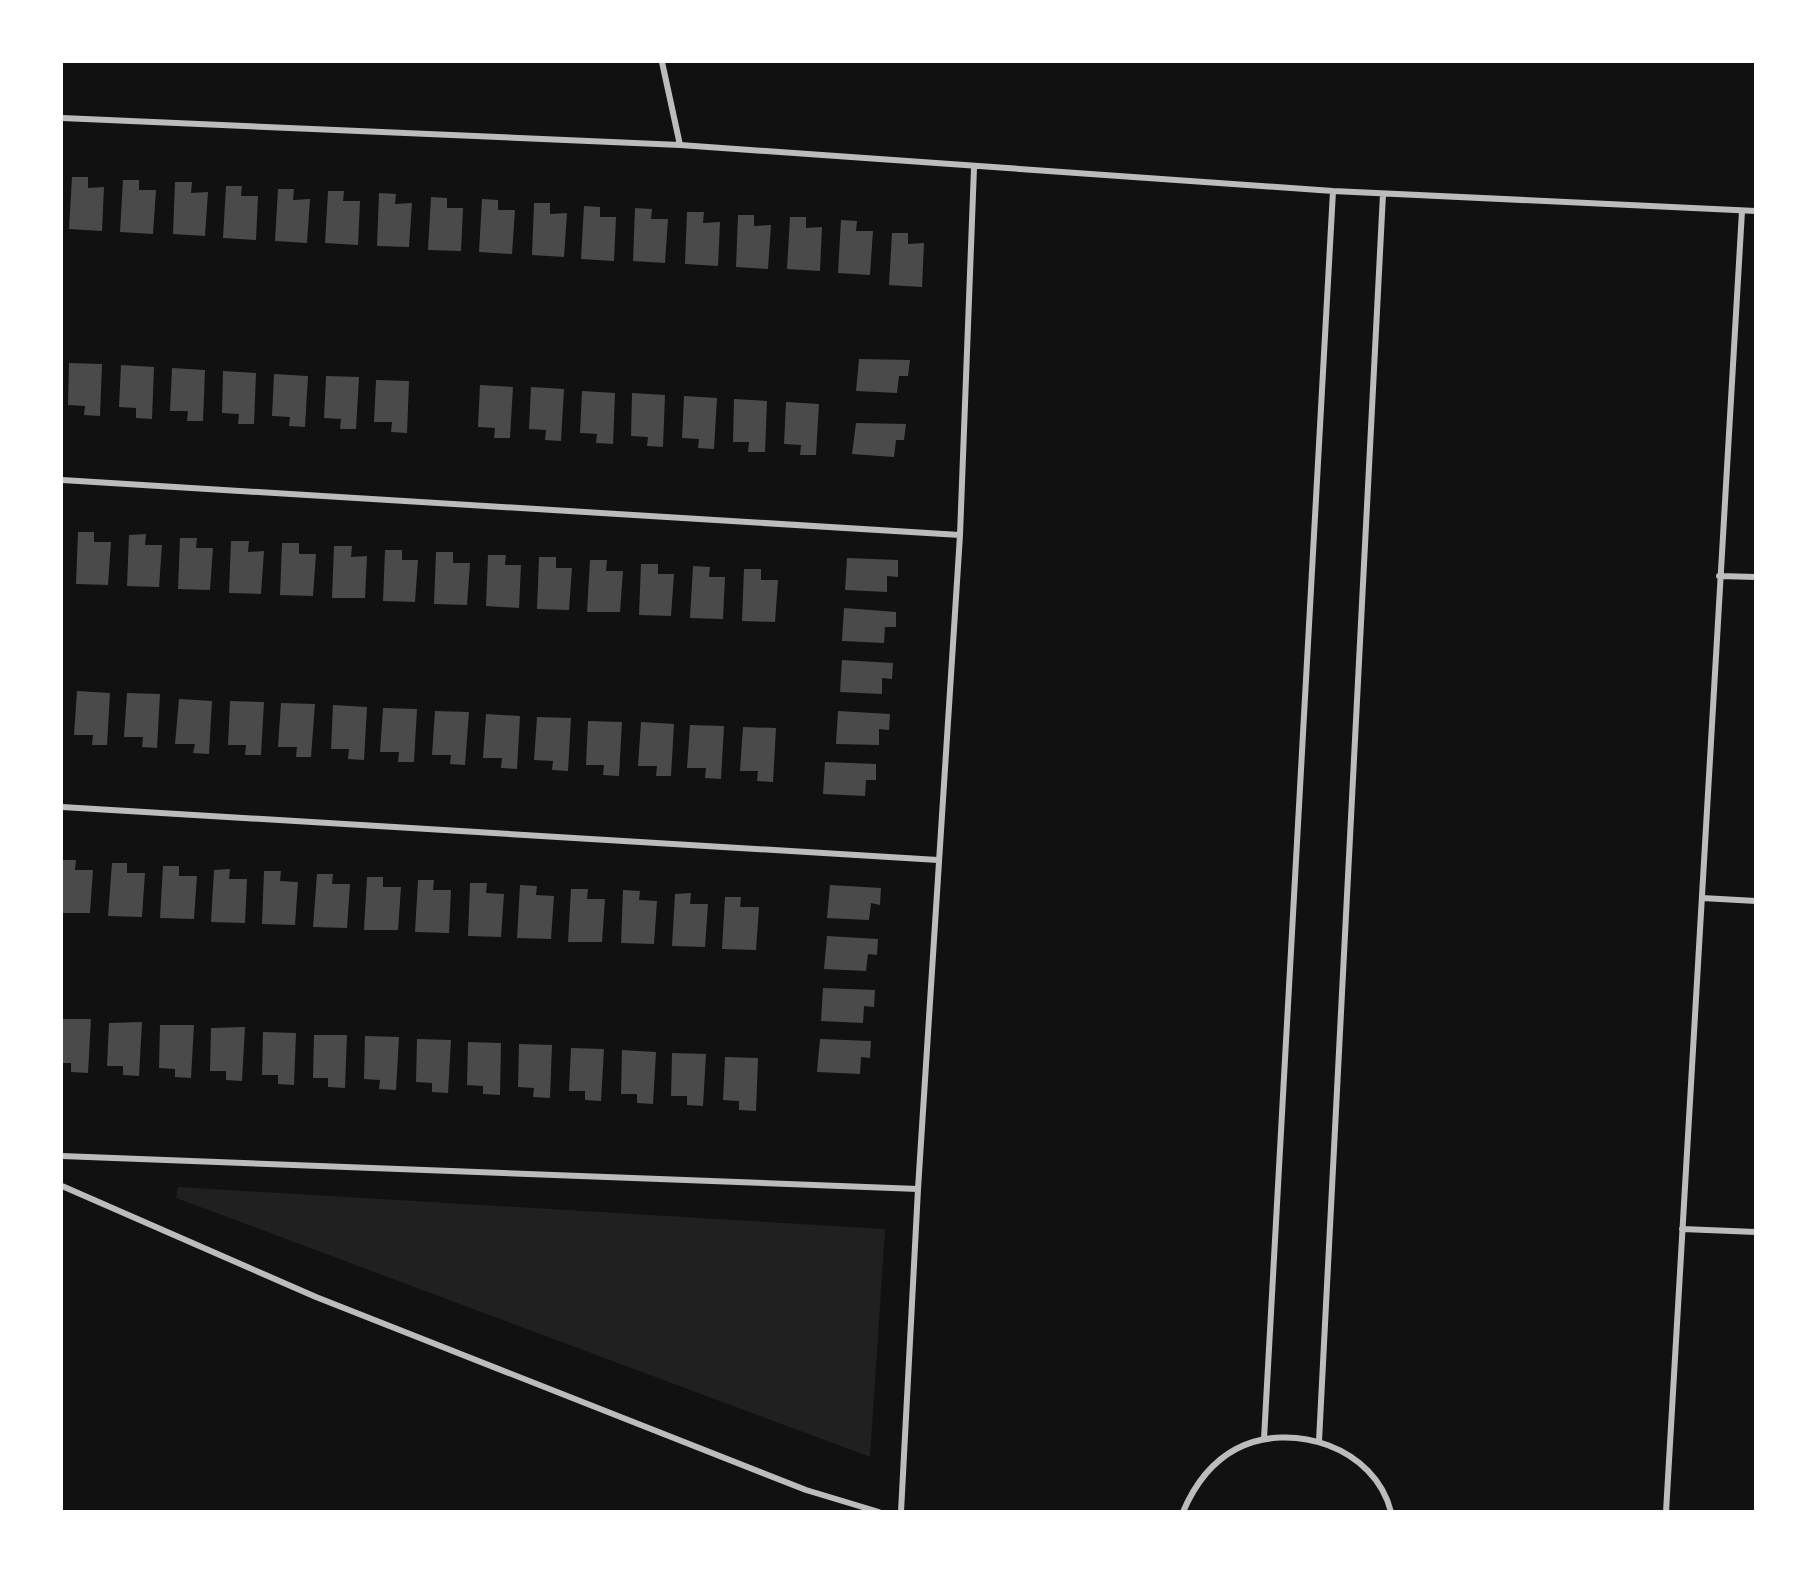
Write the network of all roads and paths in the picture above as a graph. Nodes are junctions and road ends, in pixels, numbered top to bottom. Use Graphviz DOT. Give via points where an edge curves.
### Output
graph roads {
  1 [pos="662,62"];
  2 [pos="62,118"];
  3 [pos="680,145"];
  4 [pos="975,168"];
  5 [pos="1333,191"];
  6 [pos="1383,194"];
  7 [pos="1742,211"];
  8 [pos="1755,211"];
  9 [pos="62,480"];
  10 [pos="960,535"];
  11 [pos="1719,576"];
  12 [pos="1755,577"];
  13 [pos="62,807"];
  14 [pos="938,860"];
  15 [pos="1702,898"];
  16 [pos="1755,901"];
  17 [pos="62,1156"];
  18 [pos="62,1186"];
  19 [pos="918,1188"];
  20 [pos="1682,1229"];
  21 [pos="1755,1232"];
  22 [pos="1264,1440"];
  23 [pos="1319,1442"];
  24 [pos="879,1512"];
  25 [pos="901,1512"];
  26 [pos="1183,1512"];
  27 [pos="1391,1512"];
  28 [pos="1666,1512"];
  1 -- 3 [label="street"];
  2 -- 3 [label="street"];
  3 -- 4 [label="street"];
  4 -- 5 [label="street"];
  4 -- 10 [label="street"];
  5 -- 6 [label="street"];
  5 -- 22 [label="street"];
  6 -- 7 [label="street"];
  6 -- 23 [label="street"];
  7 -- 8 [label="street"];
  7 -- 11 [label="street"];
  9 -- 10 [label="street"];
  10 -- 14 [label="street"];
  11 -- 12 [label="street"];
  11 -- 15 [label="street"];
  13 -- 14 [label="street"];
  14 -- 19 [label="street"];
  15 -- 16 [label="street"];
  15 -- 20 [label="street"];
  17 -- 19 [label="street"];
  18 -- 24 [label="street" via="316,1297 806,1490"];
  19 -- 25 [label="street"];
  20 -- 21 [label="street"];
  20 -- 28 [label="street"];
  22 -- 23 [label="street" via="1292,1437"];
  22 -- 26 [label="street" via="1236,1449 1211,1467 1192,1491"];
  23 -- 27 [label="street" via="1342,1451 1362,1466 1378,1485"];
}
